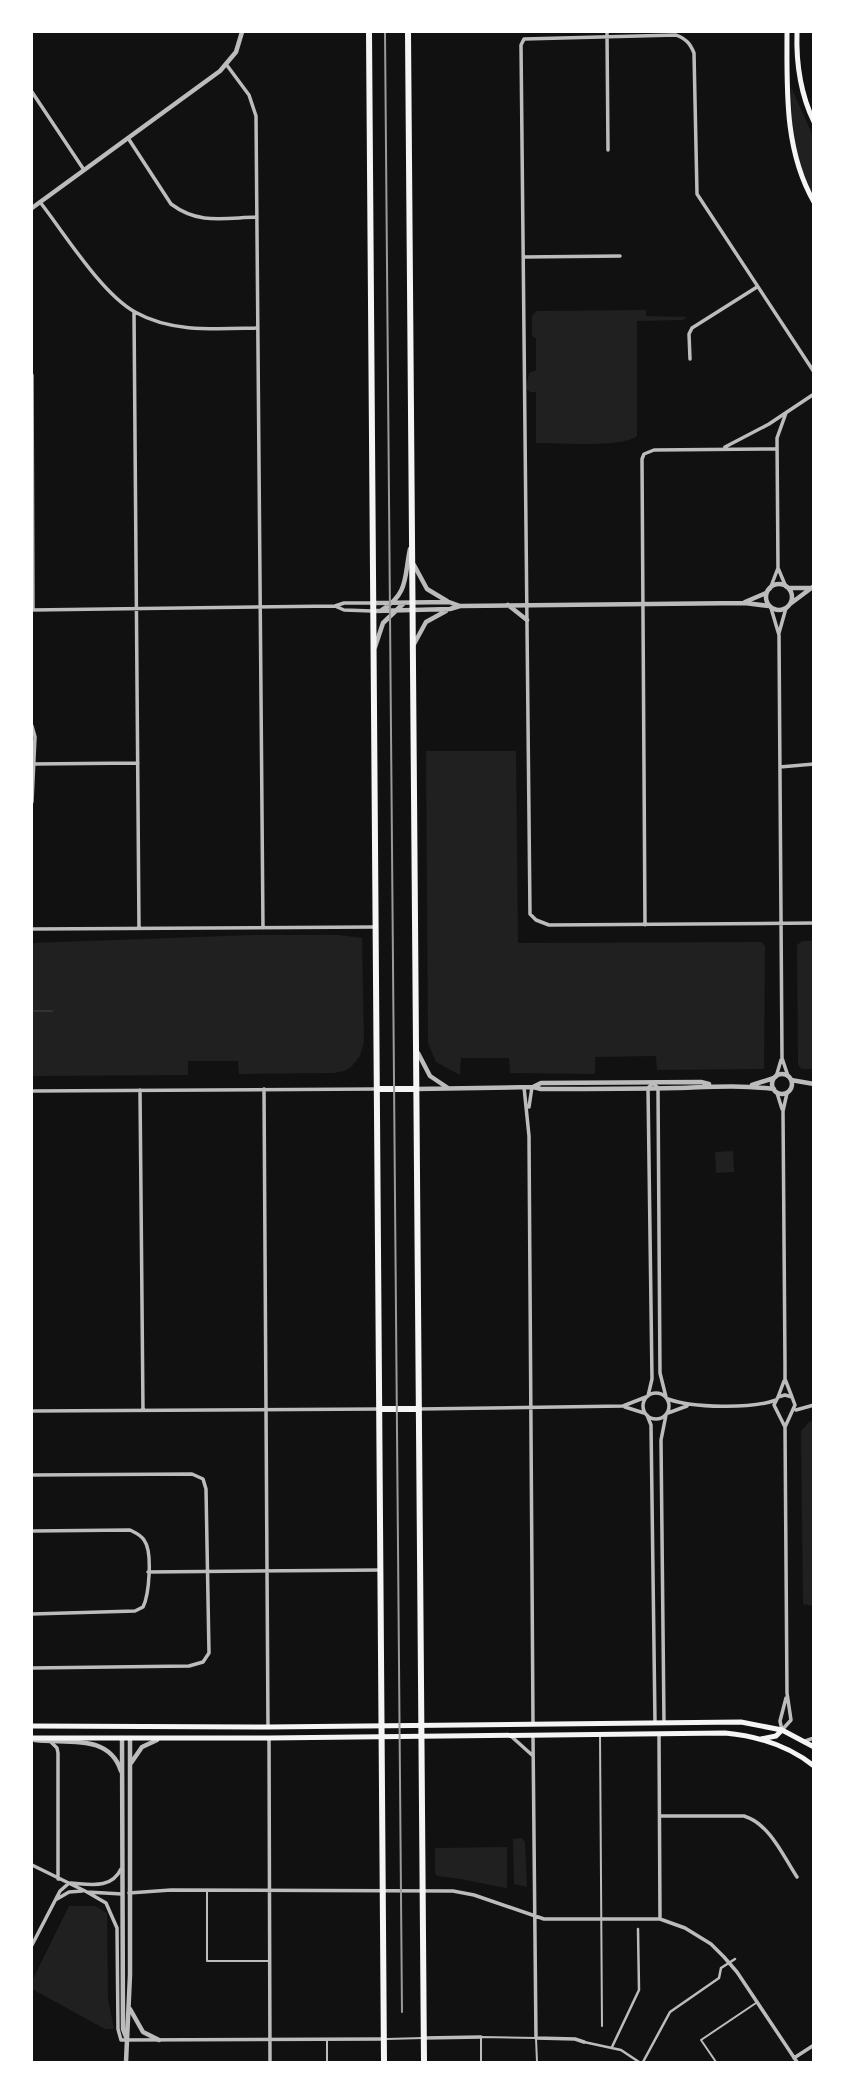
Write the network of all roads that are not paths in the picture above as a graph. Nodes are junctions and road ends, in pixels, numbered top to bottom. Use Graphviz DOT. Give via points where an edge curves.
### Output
graph roads {
  1 [pos="242,32"];
  2 [pos="369,32"];
  3 [pos="408,32"];
  4 [pos="787,32"];
  5 [pos="797,32"];
  6 [pos="607,34"];
  7 [pos="226,64"];
  8 [pos="32,92"];
  9 [pos="814,121"];
  10 [pos="128,138"];
  11 [pos="608,150"];
  12 [pos="84,170"];
  13 [pos="40,202"];
  14 [pos="814,202"];
  15 [pos="32,208"];
  16 [pos="257,217"];
  17 [pos="621,256"];
  18 [pos="523,257"];
  19 [pos="757,287"];
  20 [pos="134,312"];
  21 [pos="258,328"];
  22 [pos="690,359"];
  23 [pos="814,372"];
  24 [pos="32,376"];
  25 [pos="814,394"];
  26 [pos="786,413"];
  27 [pos="723,448"];
  28 [pos="777,449"];
  29 [pos="412,541"];
  30 [pos="412,561"];
  31 [pos="778,568"];
  32 [pos="812,587"];
  33 [pos="787,588"];
  34 [pos="768,591"];
  35 [pos="394,602"];
  36 [pos="449,602"];
  37 [pos="374,603"];
  38 [pos="745,603"];
  39 [pos="643,604"];
  40 [pos="410,605"];
  41 [pos="508,605"];
  42 [pos="527,605"];
  43 [pos="335,606"];
  44 [pos="460,606"];
  45 [pos="260,607"];
  46 [pos="770,607"];
  47 [pos="788,607"];
  48 [pos="138,608"];
  49 [pos="450,609"];
  50 [pos="32,610"];
  51 [pos="377,611"];
  52 [pos="394,611"];
  53 [pos="527,620"];
  54 [pos="779,635"];
  55 [pos="413,647"];
  56 [pos="375,648"];
  57 [pos="32,726"];
  58 [pos="138,763"];
  59 [pos="33,764"];
  60 [pos="814,764"];
  61 [pos="780,767"];
  62 [pos="32,802"];
  63 [pos="814,923"];
  64 [pos="780,924"];
  65 [pos="645,925"];
  66 [pos="376,927"];
  67 [pos="262,928"];
  68 [pos="32,929"];
  69 [pos="139,929"];
  70 [pos="416,1045"];
  71 [pos="782,1058"];
  72 [pos="776,1077"];
  73 [pos="789,1078"];
  74 [pos="653,1083"];
  75 [pos="806,1084"];
  76 [pos="814,1084"];
  77 [pos="713,1086"];
  78 [pos="748,1086"];
  79 [pos="524,1087"];
  80 [pos="533,1087"];
  81 [pos="449,1088"];
  82 [pos="648,1088"];
  83 [pos="658,1088"];
  84 [pos="264,1089"];
  85 [pos="378,1089"];
  86 [pos="416,1089"];
  87 [pos="141,1090"];
  88 [pos="32,1091"];
  89 [pos="776,1091"];
  90 [pos="788,1092"];
  91 [pos="783,1111"];
  92 [pos="528,1112"];
  93 [pos="650,1202"];
  94 [pos="659,1202"];
  95 [pos="651,1266"];
  96 [pos="660,1266"];
  97 [pos="652,1333"];
  98 [pos="660,1333"];
  99 [pos="785,1379"];
  100 [pos="647,1396"];
  101 [pos="667,1398"];
  102 [pos="777,1398"];
  103 [pos="792,1398"];
  104 [pos="689,1405"];
  105 [pos="762,1405"];
  106 [pos="811,1405"];
  107 [pos="623,1406"];
  108 [pos="531,1407"];
  109 [pos="266,1409"];
  110 [pos="380,1409"];
  111 [pos="419,1409"];
  112 [pos="143,1410"];
  113 [pos="32,1411"];
  114 [pos="776,1412"];
  115 [pos="792,1412"];
  116 [pos="646,1415"];
  117 [pos="666,1415"];
  118 [pos="785,1427"];
  119 [pos="661,1473"];
  120 [pos="651,1474"];
  121 [pos="32,1475"];
  122 [pos="32,1531"];
  123 [pos="381,1570"];
  124 [pos="207,1571"];
  125 [pos="267,1571"];
  126 [pos="148,1572"];
  127 [pos="32,1614"];
  128 [pos="654,1651"];
  129 [pos="663,1651"];
  130 [pos="32,1668"];
  131 [pos="787,1693"];
  132 [pos="577,1722"];
  133 [pos="533,1723"];
  134 [pos="654,1723"];
  135 [pos="664,1723"];
  136 [pos="383,1724"];
  137 [pos="421,1724"];
  138 [pos="123,1725"];
  139 [pos="130,1725"];
  140 [pos="32,1726"];
  141 [pos="268,1727"];
  142 [pos="782,1730"];
  143 [pos="600,1734"];
  144 [pos="659,1734"];
  145 [pos="509,1735"];
  146 [pos="533,1735"];
  147 [pos="577,1735"];
  148 [pos="421,1736"];
  149 [pos="383,1737"];
  150 [pos="122,1738"];
  151 [pos="130,1738"];
  152 [pos="164,1738"];
  153 [pos="269,1738"];
  154 [pos="814,1738"];
  155 [pos="32,1739"];
  156 [pos="758,1739"];
  157 [pos="805,1741"];
  158 [pos="51,1742"];
  159 [pos="814,1747"];
  160 [pos="786,1749"];
  161 [pos="533,1757"];
  162 [pos="130,1765"];
  163 [pos="814,1766"];
  164 [pos="122,1778"];
  165 [pos="660,1816"];
  166 [pos="32,1865"];
  167 [pos="122,1866"];
  168 [pos="797,1877"];
  169 [pos="58,1879"];
  170 [pos="68,1884"];
  171 [pos="207,1890"];
  172 [pos="270,1890"];
  173 [pos="384,1891"];
  174 [pos="423,1891"];
  175 [pos="86,1892"];
  176 [pos="129,1893"];
  177 [pos="122,1895"];
  178 [pos="52,1906"];
  179 [pos="534,1914"];
  180 [pos="601,1919"];
  181 [pos="660,1919"];
  182 [pos="638,1929"];
  183 [pos="32,1945"];
  184 [pos="735,1959"];
  185 [pos="269,1961"];
  186 [pos="729,1963"];
  187 [pos="129,2001"];
  188 [pos="757,2002"];
  189 [pos="602,2026"];
  190 [pos="481,2037"];
  191 [pos="424,2038"];
  192 [pos="536,2038"];
  193 [pos="269,2039"];
  194 [pos="327,2039"];
  195 [pos="384,2039"];
  196 [pos="127,2040"];
  197 [pos="159,2040"];
  198 [pos="584,2042"];
  199 [pos="814,2045"];
  200 [pos="612,2047"];
  201 [pos="795,2060"];
  202 [pos="126,2063"];
  203 [pos="270,2063"];
  204 [pos="327,2063"];
  205 [pos="384,2063"];
  206 [pos="424,2063"];
  207 [pos="481,2063"];
  208 [pos="537,2063"];
  209 [pos="641,2063"];
  210 [pos="716,2063"];
  211 [pos="789,2063"];
  1 -- 7 [label="street" via="236,52"];
  2 -- 37 [label="highway"];
  3 -- 29 [label="highway"];
  4 -- 14 [label="main road" via="791,137"];
  5 -- 9 [label="main road" via="800,85"];
  6 -- 11 [label="street"];
  6 -- 18 [label="street" via="530,37 521,45"];
  6 -- 19 [label="street" via="676,35 690,44 694,53 697,194"];
  7 -- 10 [label="street"];
  7 -- 16 [label="street" via="249,95 256,116"];
  8 -- 12 [label="street"];
  10 -- 12 [label="street"];
  10 -- 16 [label="street" via="171,204 188,216 212,220"];
  12 -- 13 [label="street"];
  13 -- 15 [label="street"];
  13 -- 20 [label="street" via="107,290"];
  16 -- 21 [label="street"];
  17 -- 18 [label="street"];
  18 -- 42 [label="street"];
  19 -- 22 [label="street" via="692,328"];
  19 -- 23 [label="street"];
  20 -- 21 [label="street" via="180,327"];
  20 -- 48 [label="street"];
  21 -- 45 [label="street"];
  24 -- 50 [label="street"];
  25 -- 26 [label="street"];
  26 -- 27 [label="street"];
  26 -- 28 [label="street"];
  27 -- 28 [label="street"];
  27 -- 39 [label="street" via="643,454"];
  28 -- 31 [label="street"];
  29 -- 30 [label="highway"];
  29 -- 35 [label="street" via="405,581"];
  30 -- 36 [label="street" via="424,586"];
  30 -- 40 [label="highway"];
  31 -- 33 [label="street"];
  31 -- 34 [label="street"];
  32 -- 33 [label="street"];
  32 -- 47 [label="street"];
  33 -- 34 [label="street" via="776,585"];
  33 -- 47 [label="street" via="792,598"];
  34 -- 38 [label="street"];
  34 -- 46 [label="street"];
  35 -- 37 [label="street"];
  35 -- 40 [label="street"];
  35 -- 51 [label="street"];
  36 -- 40 [label="street"];
  36 -- 44 [label="street"];
  37 -- 43 [label="street"];
  37 -- 51 [label="highway"];
  38 -- 39 [label="street"];
  38 -- 46 [label="street"];
  39 -- 42 [label="street"];
  39 -- 65 [label="street"];
  40 -- 49 [label="street"];
  40 -- 52 [label="street"];
  40 -- 52 [label="street"];
  40 -- 55 [label="highway"];
  41 -- 42 [label="street"];
  41 -- 44 [label="street"];
  41 -- 53 [label="street"];
  42 -- 53 [label="street"];
  43 -- 45 [label="street"];
  43 -- 51 [label="street"];
  44 -- 49 [label="street"];
  45 -- 48 [label="street"];
  45 -- 67 [label="street"];
  46 -- 47 [label="street"];
  46 -- 54 [label="street"];
  47 -- 54 [label="street"];
  48 -- 50 [label="street"];
  48 -- 58 [label="street"];
  49 -- 55 [label="street" via="426,622"];
  51 -- 52 [label="street"];
  51 -- 56 [label="highway"];
  52 -- 56 [label="street" via="383,623"];
  53 -- 65 [label="street" via="530,914 549,925"];
  54 -- 61 [label="street"];
  55 -- 70 [label="highway"];
  56 -- 66 [label="highway"];
  57 -- 59 [label="street"];
  58 -- 59 [label="street"];
  58 -- 69 [label="street"];
  59 -- 62 [label="street"];
  60 -- 61 [label="street"];
  61 -- 64 [label="street"];
  63 -- 64 [label="street"];
  64 -- 65 [label="street"];
  64 -- 71 [label="street"];
  66 -- 67 [label="street"];
  66 -- 85 [label="highway"];
  67 -- 69 [label="street"];
  68 -- 69 [label="street"];
  70 -- 81 [label="street" via="427,1072"];
  70 -- 86 [label="highway"];
  71 -- 72 [label="street"];
  71 -- 73 [label="street"];
  72 -- 73 [label="street"];
  72 -- 78 [label="street"];
  72 -- 89 [label="street" via="772,1083"];
  73 -- 75 [label="street"];
  73 -- 90 [label="street"];
  74 -- 77 [label="street"];
  74 -- 80 [label="street" via="541,1083"];
  74 -- 82 [label="street"];
  74 -- 83 [label="street"];
  75 -- 76 [label="street"];
  75 -- 90 [label="street"];
  77 -- 78 [label="street"];
  77 -- 83 [label="street"];
  78 -- 89 [label="street"];
  79 -- 80 [label="street"];
  79 -- 81 [label="street"];
  79 -- 92 [label="street"];
  80 -- 82 [label="street"];
  80 -- 92 [label="street"];
  81 -- 86 [label="street"];
  82 -- 83 [label="street"];
  82 -- 93 [label="street"];
  83 -- 94 [label="street"];
  84 -- 85 [label="street"];
  84 -- 87 [label="street"];
  84 -- 109 [label="street"];
  85 -- 86 [label="highway"];
  85 -- 110 [label="highway"];
  86 -- 111 [label="highway"];
  87 -- 88 [label="street"];
  87 -- 112 [label="street"];
  89 -- 90 [label="street"];
  89 -- 91 [label="street"];
  90 -- 91 [label="street"];
  91 -- 99 [label="street"];
  92 -- 108 [label="street"];
  93 -- 94 [label="street"];
  93 -- 95 [label="street"];
  94 -- 96 [label="street"];
  95 -- 96 [label="street"];
  95 -- 97 [label="street"];
  96 -- 98 [label="street"];
  97 -- 98 [label="street"];
  97 -- 100 [label="street" via="652,1379"];
  98 -- 101 [label="street" via="661,1380"];
  99 -- 102 [label="street"];
  99 -- 103 [label="street"];
  100 -- 101 [label="street" via="656,1393"];
  100 -- 107 [label="street"];
  100 -- 116 [label="street"];
  101 -- 104 [label="street"];
  101 -- 117 [label="street"];
  102 -- 103 [label="street"];
  102 -- 105 [label="street"];
  102 -- 114 [label="street"];
  103 -- 106 [label="street"];
  103 -- 115 [label="street"];
  104 -- 105 [label="street"];
  104 -- 117 [label="street"];
  105 -- 114 [label="street"];
  106 -- 115 [label="street"];
  107 -- 108 [label="street"];
  107 -- 116 [label="street"];
  108 -- 111 [label="street"];
  108 -- 133 [label="street"];
  109 -- 110 [label="street"];
  109 -- 112 [label="street"];
  109 -- 125 [label="street"];
  110 -- 111 [label="highway"];
  110 -- 123 [label="highway"];
  111 -- 137 [label="highway"];
  112 -- 113 [label="street"];
  114 -- 115 [label="street" via="785,1416"];
  114 -- 118 [label="street"];
  115 -- 118 [label="street"];
  116 -- 117 [label="street" via="656,1419"];
  116 -- 120 [label="street"];
  117 -- 119 [label="street"];
  118 -- 131 [label="street"];
  119 -- 120 [label="street"];
  119 -- 129 [label="street"];
  120 -- 128 [label="street"];
  121 -- 124 [label="street" via="192,1474 203,1479"];
  122 -- 126 [label="street" via="130,1530 147,1545"];
  123 -- 125 [label="street"];
  123 -- 136 [label="highway"];
  124 -- 125 [label="street"];
  124 -- 126 [label="street"];
  124 -- 130 [label="street" via="209,1653 203,1662 189,1666"];
  125 -- 141 [label="street"];
  126 -- 127 [label="street" via="146,1601 135,1611"];
  128 -- 129 [label="street"];
  128 -- 134 [label="street"];
  129 -- 135 [label="street"];
  131 -- 142 [label="street"];
  131 -- 142 [label="street" via="791,1720"];
  132 -- 133 [label="main road"];
  132 -- 134 [label="main road"];
  132 -- 147 [label="main road"];
  133 -- 137 [label="main road"];
  133 -- 146 [label="main road"];
  134 -- 135 [label="main road"];
  134 -- 144 [label="main road"];
  135 -- 142 [label="main road" via="741,1722"];
  135 -- 144 [label="main road"];
  136 -- 137 [label="main road"];
  136 -- 141 [label="main road"];
  136 -- 149 [label="highway"];
  137 -- 148 [label="highway"];
  138 -- 139 [label="main road"];
  138 -- 140 [label="main road"];
  138 -- 150 [label="main road"];
  139 -- 141 [label="main road"];
  139 -- 151 [label="main road"];
  142 -- 156 [label="main road" via="776,1736"];
  142 -- 157 [label="main road"];
  142 -- 160 [label="main road"];
  143 -- 144 [label="main road"];
  143 -- 147 [label="main road"];
  143 -- 180 [label="lane"];
  144 -- 156 [label="main road" via="725,1733"];
  144 -- 165 [label="street"];
  145 -- 146 [label="main road"];
  145 -- 148 [label="main road"];
  145 -- 161 [label="street"];
  146 -- 147 [label="main road"];
  146 -- 161 [label="street"];
  148 -- 149 [label="main road"];
  148 -- 174 [label="highway"];
  149 -- 153 [label="main road"];
  149 -- 173 [label="highway"];
  150 -- 151 [label="main road"];
  150 -- 155 [label="main road"];
  150 -- 164 [label="street"];
  151 -- 152 [label="main road"];
  151 -- 162 [label="street"];
  152 -- 153 [label="main road"];
  152 -- 162 [label="street" via="142,1747"];
  153 -- 172 [label="street"];
  154 -- 157 [label="street"];
  155 -- 158 [label="street"];
  156 -- 160 [label="main road"];
  157 -- 159 [label="main road"];
  158 -- 164 [label="street" via="106,1748 116,1757"];
  158 -- 169 [label="street" via="58,1753"];
  160 -- 163 [label="main road"];
  161 -- 179 [label="street"];
  162 -- 176 [label="street"];
  164 -- 167 [label="street"];
  165 -- 168 [label="street" via="753,1819 763,1826"];
  165 -- 181 [label="street"];
  166 -- 169 [label="street"];
  167 -- 170 [label="street" via="111,1881 94,1886"];
  167 -- 177 [label="street"];
  169 -- 170 [label="street"];
  170 -- 175 [label="street"];
  170 -- 178 [label="street"];
  171 -- 172 [label="street"];
  171 -- 176 [label="street"];
  171 -- 185 [label="lane" via="207,1961"];
  172 -- 173 [label="street"];
  172 -- 185 [label="street"];
  173 -- 174 [label="street"];
  173 -- 195 [label="highway"];
  174 -- 179 [label="street" via="464,1892"];
  174 -- 191 [label="highway"];
  175 -- 177 [label="street"];
  175 -- 178 [label="street" via="69,1892"];
  175 -- 196 [label="street" via="104,1901 117,1931 117,2029 121,2040"];
  176 -- 177 [label="street"];
  176 -- 187 [label="street"];
  177 -- 196 [label="street" via="123,2029"];
  178 -- 183 [label="street"];
  179 -- 180 [label="street" via="544,1919"];
  179 -- 192 [label="street"];
  180 -- 181 [label="street"];
  180 -- 189 [label="lane"];
  181 -- 186 [label="street" via="703,1939"];
  182 -- 200 [label="street" via="639,1990"];
  184 -- 186 [label="street"];
  185 -- 193 [label="street"];
  186 -- 188 [label="street"];
  186 -- 209 [label="street" via="721,1968 719,1978 670,2012"];
  187 -- 196 [label="street"];
  187 -- 197 [label="street" via="143,2032"];
  188 -- 201 [label="street"];
  188 -- 210 [label="lane" via="701,2040"];
  190 -- 191 [label="street"];
  190 -- 192 [label="lane"];
  190 -- 207 [label="lane"];
  191 -- 195 [label="lane"];
  191 -- 206 [label="highway"];
  192 -- 198 [label="street"];
  192 -- 208 [label="lane"];
  193 -- 194 [label="street"];
  193 -- 197 [label="street"];
  193 -- 203 [label="street"];
  194 -- 195 [label="street"];
  194 -- 204 [label="lane"];
  195 -- 205 [label="highway"];
  196 -- 197 [label="street"];
  196 -- 202 [label="street"];
  198 -- 200 [label="street"];
  199 -- 201 [label="street"];
  200 -- 209 [label="street"];
  201 -- 211 [label="street"];
}
